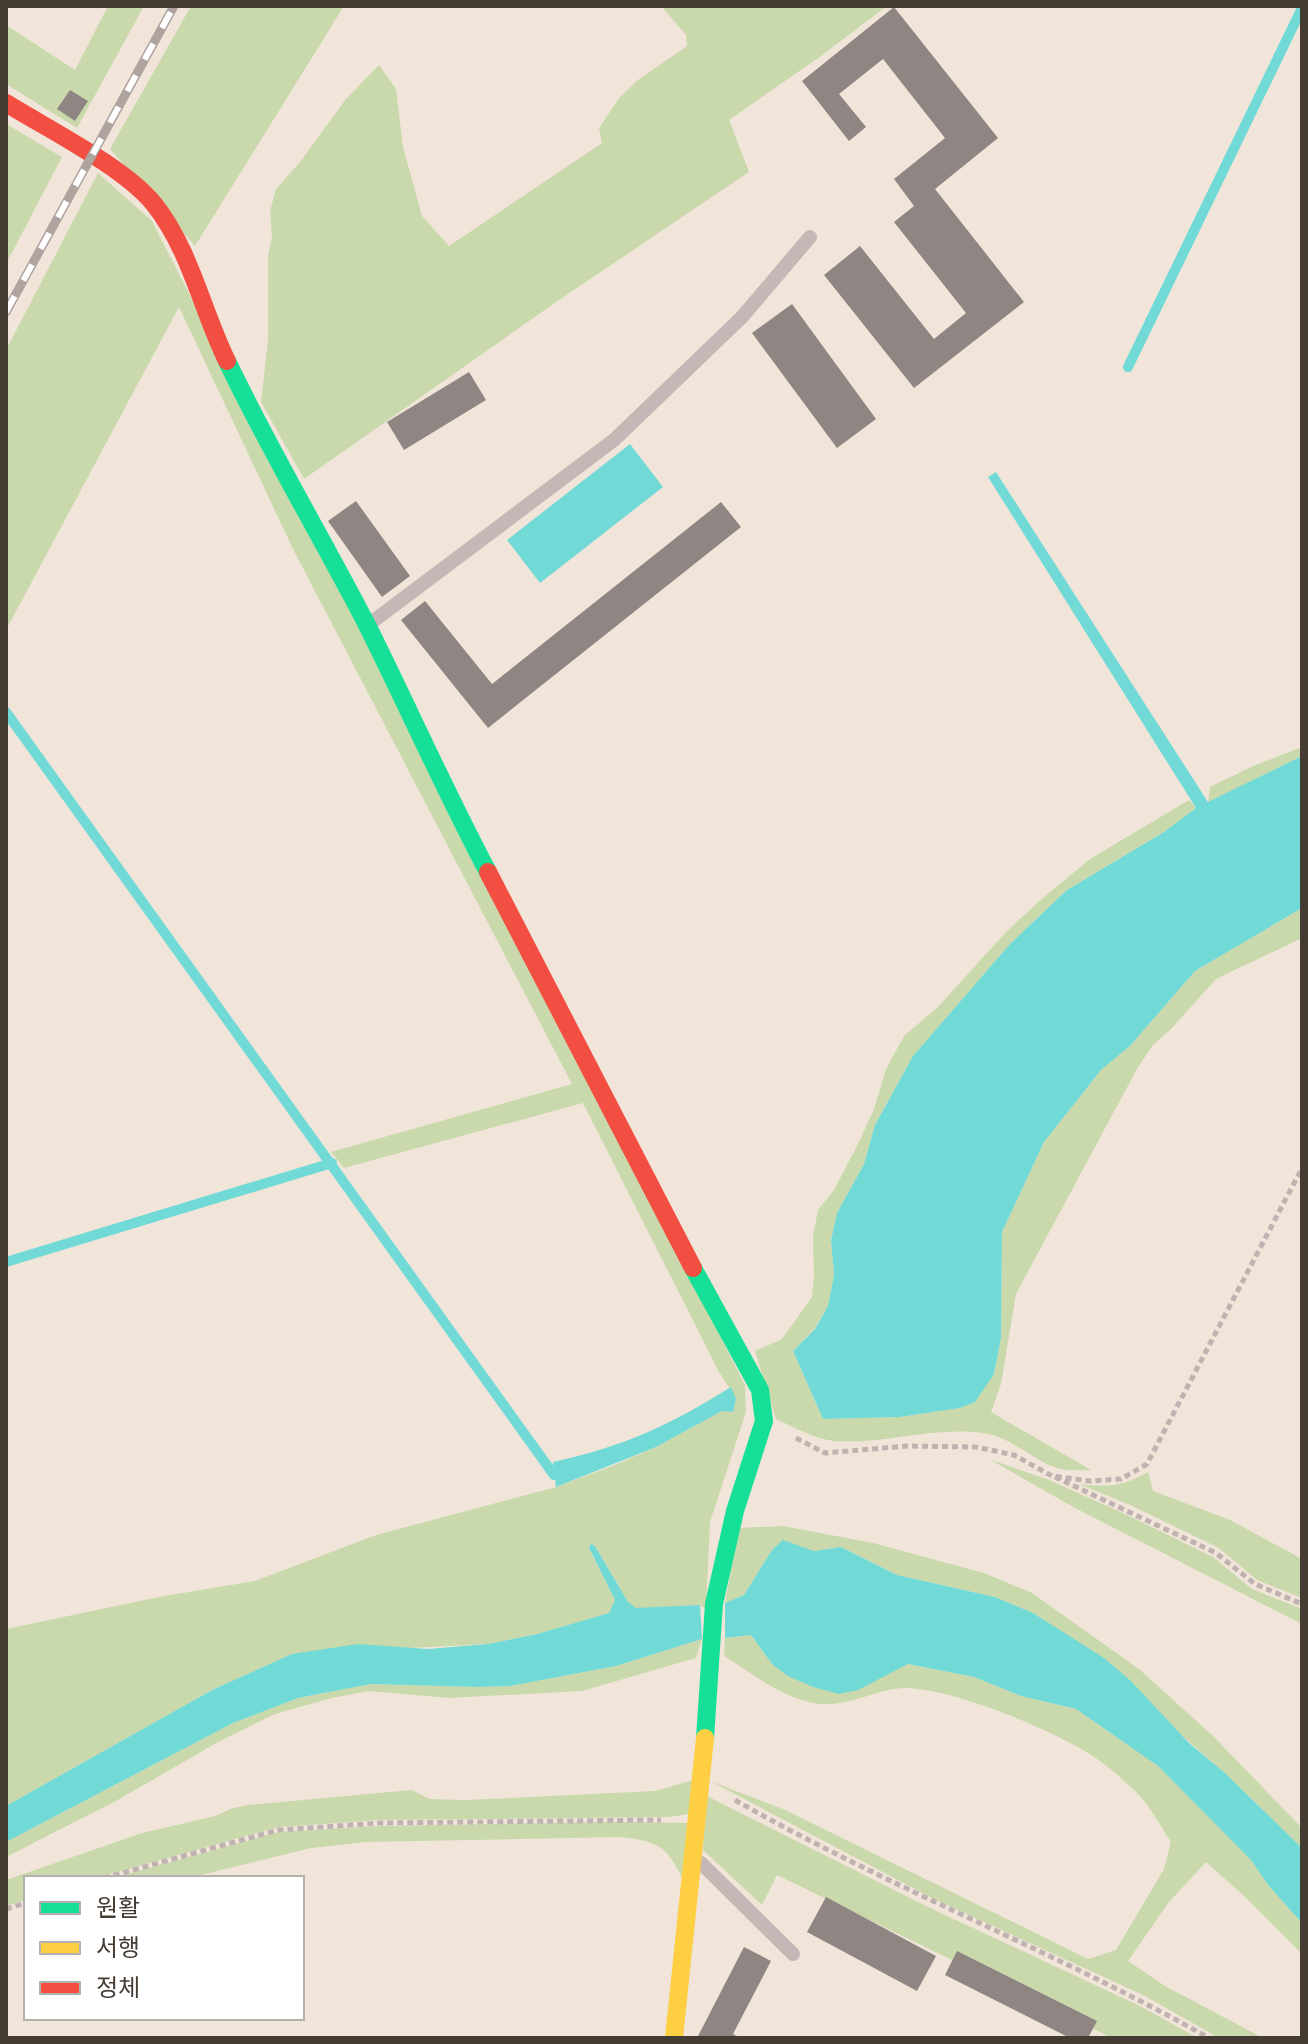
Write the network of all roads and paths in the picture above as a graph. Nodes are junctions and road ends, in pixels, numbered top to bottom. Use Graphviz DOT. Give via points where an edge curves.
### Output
graph roads {
  1 [pos="6,103"];
  2 [pos="810,237"];
  3 [pos="367,626"];
  4 [pos="1302,1168"];
  5 [pos="764,1421"];
  6 [pos="1052,1476"];
  7 [pos="1302,1604"];
  8 [pos="702,1782"];
  9 [pos="698,1817"];
  10 [pos="695,1857"];
  11 [pos="111,1876"];
  12 [pos="793,1954"];
  13 [pos="674,2038"];
  14 [pos="1209,2038"];
  1 -- 3 [label="street" via="125,177 154,204 183,253 253,416"];
  2 -- 3 [label="lane" via="742,317 614,440"];
  3 -- 5 [label="street" via="448,796 744,1357 760,1390"];
  4 -- 6 [label="path" via="1147,1464 1121,1479"];
  5 -- 6 [label="path" via="825,1453 976,1447 1014,1455"];
  5 -- 8 [label="street" via="735,1511 714,1604"];
  6 -- 7 [label="path" via="1216,1553 1255,1584"];
  8 -- 9 [label="street"];
  8 -- 14 [label="path" via="930,1902 1143,2001"];
  9 -- 10 [label="street"];
  9 -- 11 [label="path" via="278,1830"];
  10 -- 12 [label="lane"];
  10 -- 13 [label="street"];
}
